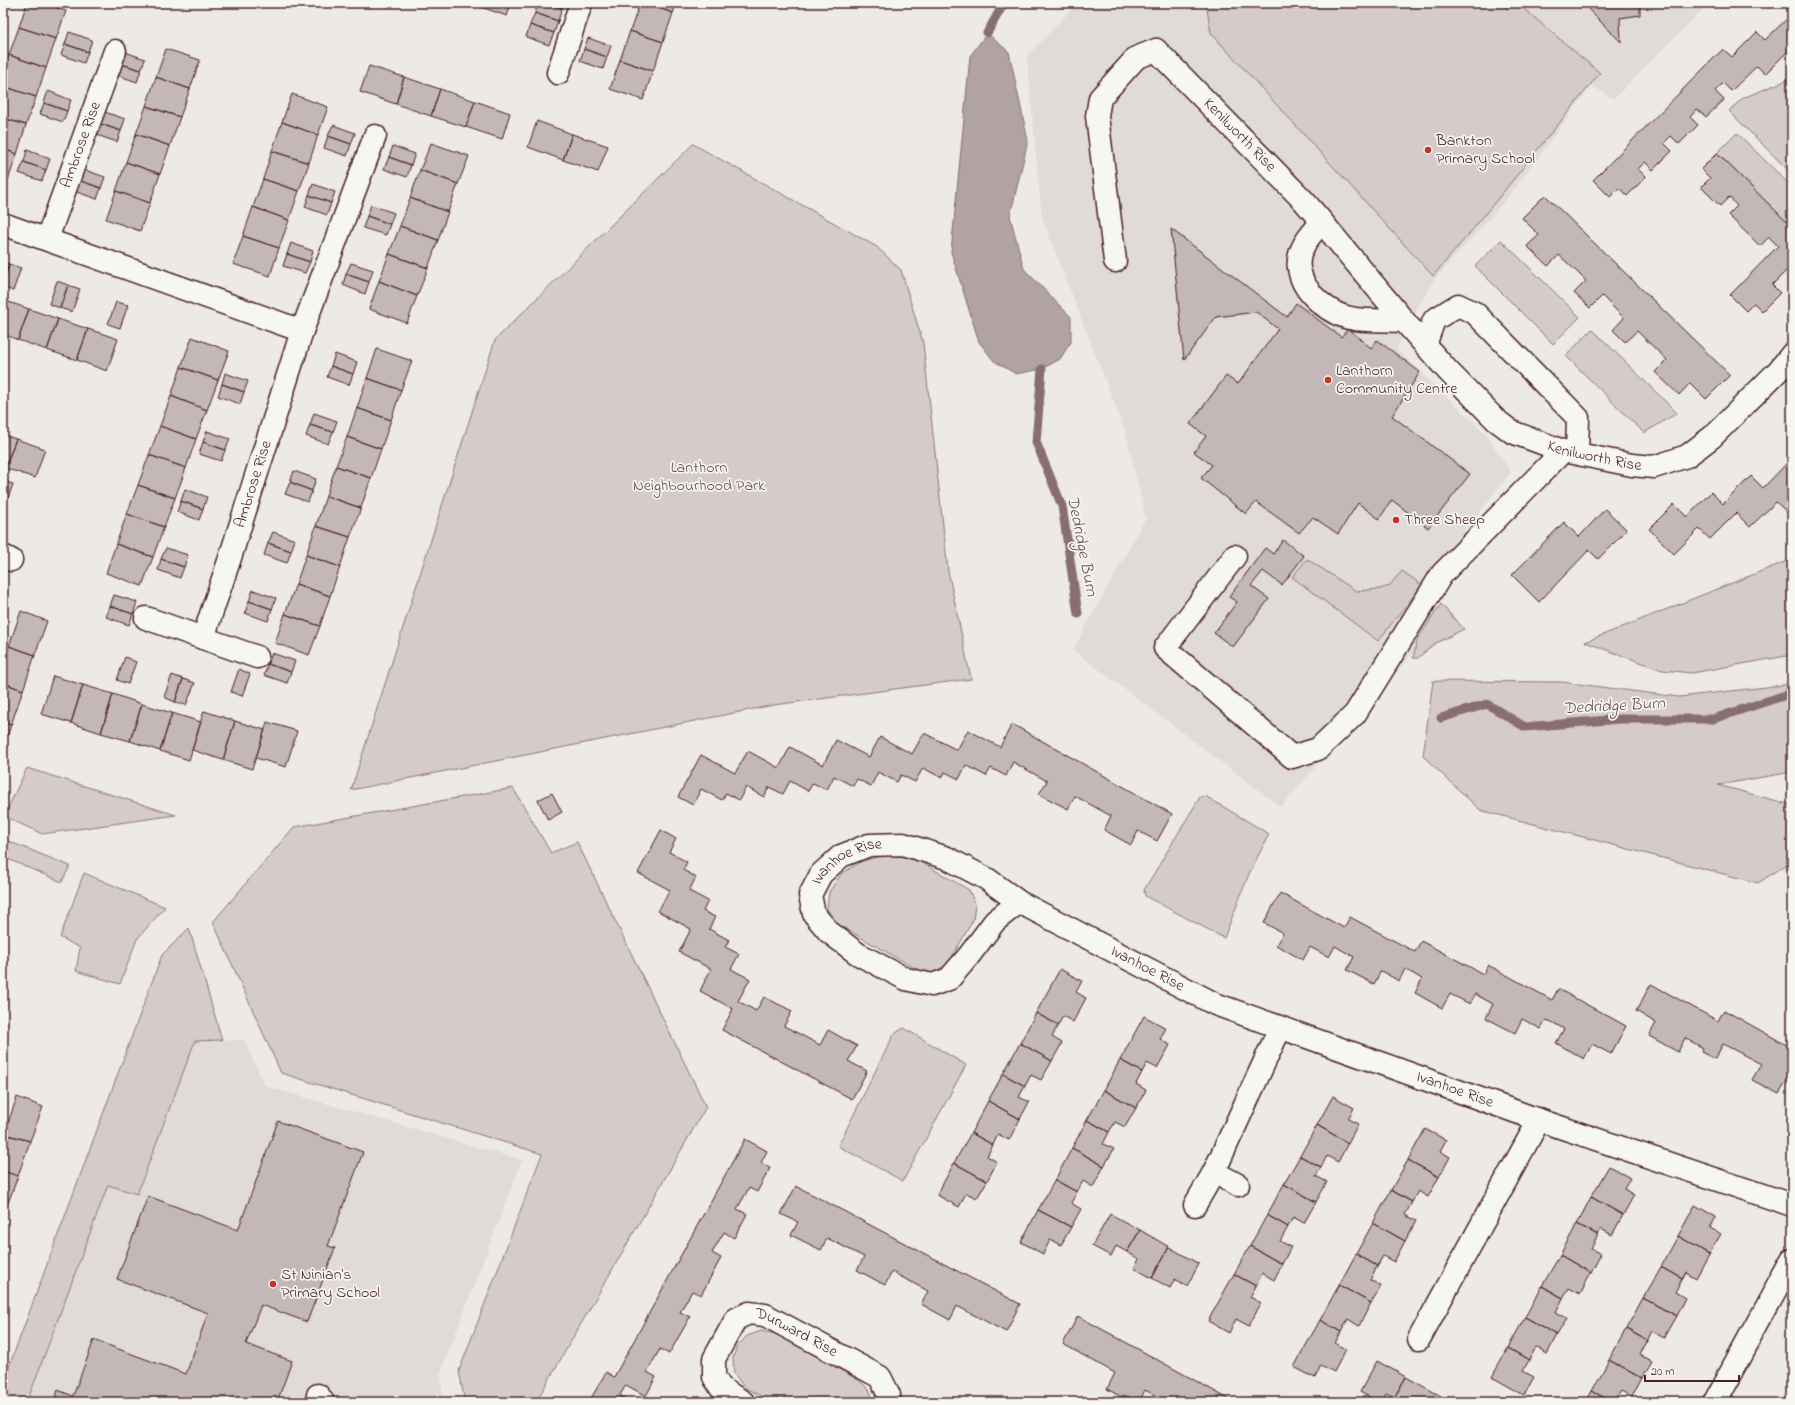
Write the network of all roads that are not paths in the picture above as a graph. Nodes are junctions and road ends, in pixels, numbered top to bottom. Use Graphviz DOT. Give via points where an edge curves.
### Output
graph roads {
  1 [pos="581,3"];
  2 [pos="115,51"];
  3 [pos="558,72"];
  4 [pos="375,136"];
  5 [pos="1322,222"];
  6 [pos="3,224"];
  7 [pos="47,239"];
  8 [pos="1115,261"];
  9 [pos="1404,321"];
  10 [pos="302,331"];
  11 [pos="1425,345"];
  12 [pos="1792,354"];
  13 [pos="1570,452"];
  14 [pos="1235,556"];
  15 [pos="146,618"];
  16 [pos="203,638"];
  17 [pos="257,657"];
  18 [pos="1019,902"];
  19 [pos="1280,1028"];
  20 [pos="1539,1120"];
  21 [pos="1214,1172"];
  22 [pos="1238,1184"];
  23 [pos="1792,1204"];
  24 [pos="1194,1205"];
  25 [pos="1792,1260"];
  26 [pos="1419,1339"];
  27 [pos="1720,1400"];
  28 [pos="743,1402"];
  29 [pos="889,1402"];
  1 -- 3 [label="street"];
  2 -- 7 [label="street, Ambrose Rise"];
  4 -- 10 [label="street, Ambrose Rise"];
  5 -- 8 [label="street, Kenilworth Rise" via="1156,50 1136,58 1100,98 1097,116"];
  5 -- 9 [label="street, Kenilworth Rise"];
  5 -- 9 [label="street" via="1301,251 1299,268 1306,287 1320,303 1341,315 1355,319"];
  6 -- 7 [label="street"];
  7 -- 10 [label="street"];
  9 -- 11 [label="street, Kenilworth Rise"];
  10 -- 16 [label="street, Ambrose Rise"];
  11 -- 13 [label="street, Kenilworth Rise" via="1496,420 1512,432"];
  11 -- 13 [label="street" via="1434,320 1458,306 1474,313 1578,418"];
  12 -- 13 [label="street, Kenilworth Rise" via="1712,437 1687,456 1654,467"];
  13 -- 14 [label="street" via="1442,574 1355,714 1318,749 1292,757 1165,648"];
  15 -- 16 [label="street"];
  16 -- 17 [label="street"];
  18 -- 18 [label="street, Ivanhoe Rise" via="995,921 949,979 932,985 906,979 858,954 829,932 814,914 810,896 821,874 841,856 869,845 903,844 947,858 987,879"];
  18 -- 19 [label="street, Ivanhoe Rise" via="1215,1004"];
  19 -- 20 [label="street, Ivanhoe Rise"];
  19 -- 21 [label="street"];
  20 -- 23 [label="street, Ivanhoe Rise"];
  20 -- 26 [label="street"];
  21 -- 22 [label="street"];
  21 -- 24 [label="street"];
  25 -- 27 [label="street"];
  28 -- 29 [label="street, Durward Rise" via="721,1388 714,1377 714,1359 736,1319 749,1313 766,1315 880,1377 889,1395"];
}
